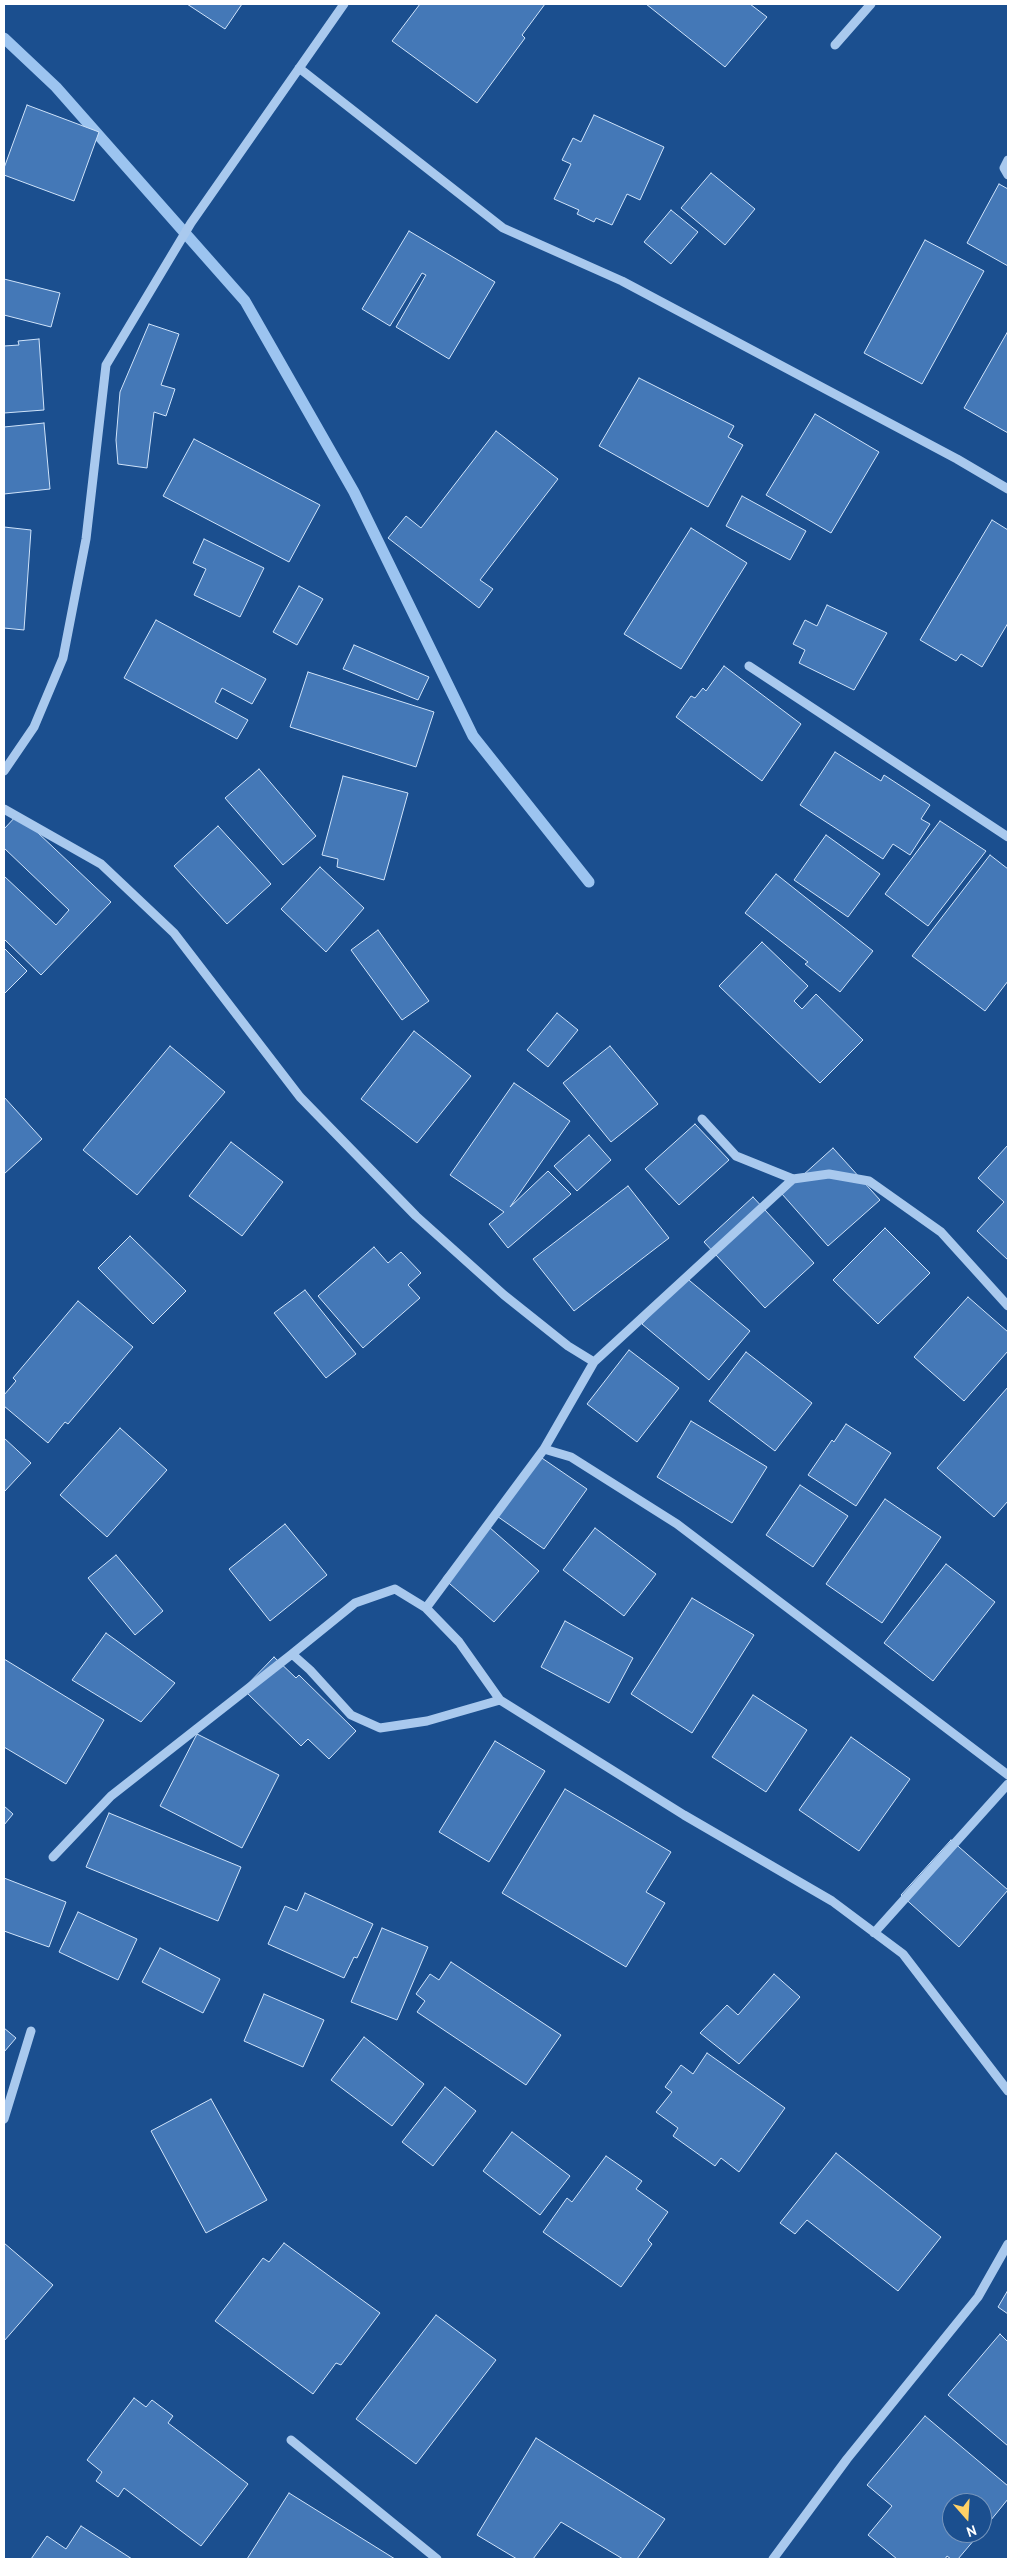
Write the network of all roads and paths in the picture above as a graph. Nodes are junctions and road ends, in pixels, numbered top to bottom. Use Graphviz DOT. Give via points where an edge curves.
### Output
graph roads {
  1 [pos="344,4"];
  2 [pos="871,4"];
  3 [pos="835,45"];
  4 [pos="299,68"];
  5 [pos="1008,160"];
  6 [pos="1008,175"];
  7 [pos="1008,489"];
  8 [pos="749,666"];
  9 [pos="4,771"];
  10 [pos="4,810"];
  11 [pos="1008,837"];
  12 [pos="702,1119"];
  13 [pos="793,1179"];
  14 [pos="1008,1306"];
  15 [pos="594,1362"];
  16 [pos="544,1449"];
  17 [pos="426,1608"];
  18 [pos="292,1654"];
  19 [pos="500,1700"];
  20 [pos="1008,1775"];
  21 [pos="1008,1784"];
  22 [pos="53,1857"];
  23 [pos="874,1933"];
  24 [pos="31,2031"];
  25 [pos="1008,2092"];
  26 [pos="4,2119"];
  27 [pos="1008,2244"];
  28 [pos="291,2440"];
  29 [pos="437,2559"];
  30 [pos="773,2559"];
  1 -- 4 [label="street"];
  2 -- 3 [label="street"];
  4 -- 7 [label="street" via="503,228 622,282"];
  4 -- 9 [label="street" via="191,223 106,365 86,539 63,658 34,727"];
  5 -- 6 [label="street" via="1004,168"];
  8 -- 11 [label="street"];
  10 -- 15 [label="street" via="101,864 174,933 300,1097 416,1216 518,1306 568,1346"];
  12 -- 13 [label="street" via="736,1156"];
  13 -- 14 [label="street" via="829,1174 869,1181 941,1232"];
  13 -- 15 [label="street"];
  15 -- 16 [label="street"];
  16 -- 17 [label="street"];
  16 -- 20 [label="street" via="571,1457 677,1524"];
  17 -- 18 [label="street" via="396,1589 355,1603"];
  17 -- 19 [label="street" via="459,1642"];
  18 -- 19 [label="street" via="351,1715 380,1728 427,1721"];
  18 -- 22 [label="street" via="111,1796"];
  19 -- 23 [label="street" via="684,1815 832,1901"];
  21 -- 23 [label="street"];
  23 -- 25 [label="street" via="903,1954"];
  24 -- 26 [label="street"];
  27 -- 30 [label="street" via="978,2297 847,2459"];
  28 -- 29 [label="street"];
}
